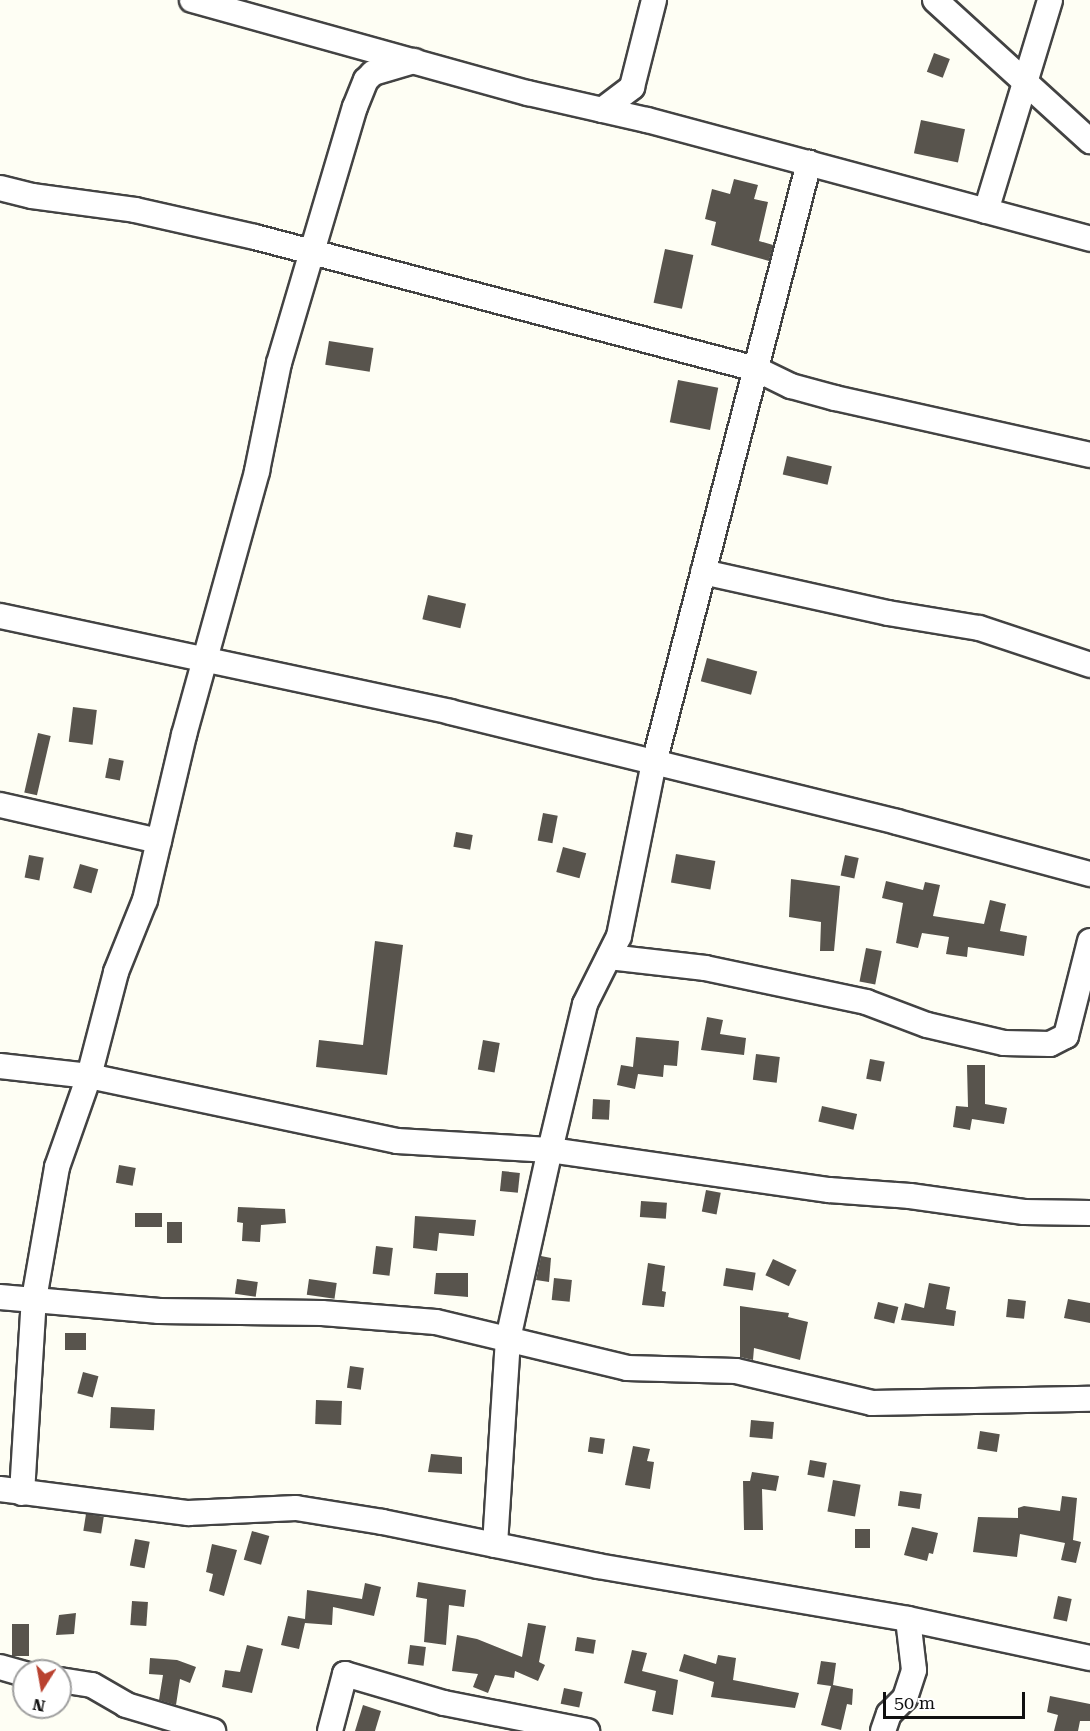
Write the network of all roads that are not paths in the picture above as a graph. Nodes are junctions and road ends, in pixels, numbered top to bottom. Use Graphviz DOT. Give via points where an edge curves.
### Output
graph roads {
  1 [pos="192,0"];
  2 [pos="654,0"];
  3 [pos="935,0"];
  4 [pos="1050,0"];
  5 [pos="250,8"];
  6 [pos="414,60"];
  7 [pos="1026,80"];
  8 [pos="632,87"];
  9 [pos="602,110"];
  10 [pos="647,120"];
  11 [pos="1090,141"];
  12 [pos="809,163"];
  13 [pos="0,188"];
  14 [pos="986,211"];
  15 [pos="1090,239"];
  16 [pos="310,255"];
  17 [pos="756,369"];
  18 [pos="1090,455"];
  19 [pos="703,572"];
  20 [pos="0,616"];
  21 [pos="204,659"];
  22 [pos="1090,665"];
  23 [pos="654,763"];
  24 [pos="0,805"];
  25 [pos="159,841"];
  26 [pos="1090,874"];
  27 [pos="1090,941"];
  28 [pos="609,957"];
  29 [pos="0,1066"];
  30 [pos="89,1076"];
  31 [pos="549,1150"];
  32 [pos="1090,1213"];
  33 [pos="0,1297"];
  34 [pos="34,1299"];
  35 [pos="508,1339"];
  36 [pos="1090,1399"];
  37 [pos="11,1491"];
  38 [pos="495,1545"];
  39 [pos="908,1619"];
  40 [pos="1090,1658"];
  41 [pos="72,1682"];
  42 [pos="213,1731"];
  43 [pos="330,1731"];
  44 [pos="586,1731"];
  45 [pos="883,1731"];
  1 -- 5 [label="street"];
  2 -- 8 [label="street"];
  3 -- 7 [label="street"];
  4 -- 7 [label="street"];
  5 -- 6 [label="street"];
  6 -- 9 [label="street"];
  6 -- 16 [label="street" via="389,66 366,80"];
  7 -- 11 [label="street"];
  7 -- 14 [label="street"];
  8 -- 9 [label="street"];
  8 -- 10 [label="street"];
  9 -- 10 [label="street"];
  10 -- 12 [label="street"];
  12 -- 14 [label="street"];
  12 -- 17 [label="street"];
  13 -- 16 [label="street" via="135,210"];
  14 -- 15 [label="street"];
  16 -- 17 [label="street"];
  16 -- 21 [label="street"];
  17 -- 18 [label="street" via="791,386 835,398"];
  17 -- 19 [label="street"];
  19 -- 22 [label="street" via="888,613 979,628"];
  19 -- 23 [label="street"];
  20 -- 21 [label="street"];
  21 -- 23 [label="street" via="450,712"];
  21 -- 25 [label="street"];
  23 -- 26 [label="street"];
  23 -- 28 [label="street" via="619,936"];
  24 -- 25 [label="street"];
  25 -- 30 [label="street" via="145,900 116,972"];
  27 -- 28 [label="street" via="1066,1036 1050,1044 1004,1043 927,1025 866,1002 705,968"];
  28 -- 31 [label="street" via="585,1004"];
  29 -- 30 [label="street"];
  30 -- 31 [label="street" via="398,1141"];
  30 -- 34 [label="street" via="57,1167"];
  31 -- 32 [label="street" via="829,1190 910,1196 1024,1212"];
  31 -- 35 [label="street"];
  33 -- 34 [label="street"];
  34 -- 35 [label="street" via="159,1311 322,1313 425,1321 472,1328"];
  34 -- 37 [label="street"];
  35 -- 36 [label="street" via="627,1368 736,1371 872,1403"];
  35 -- 38 [label="street"];
  37 -- 38 [label="street" via="188,1513 296,1508"];
  38 -- 39 [label="street"];
  39 -- 40 [label="street"];
  39 -- 45 [label="street" via="914,1670 905,1698 889,1714"];
  41 -- 42 [label="street" via="92,1685 126,1705"];
  43 -- 44 [label="street" via="345,1674 444,1703"];
}
